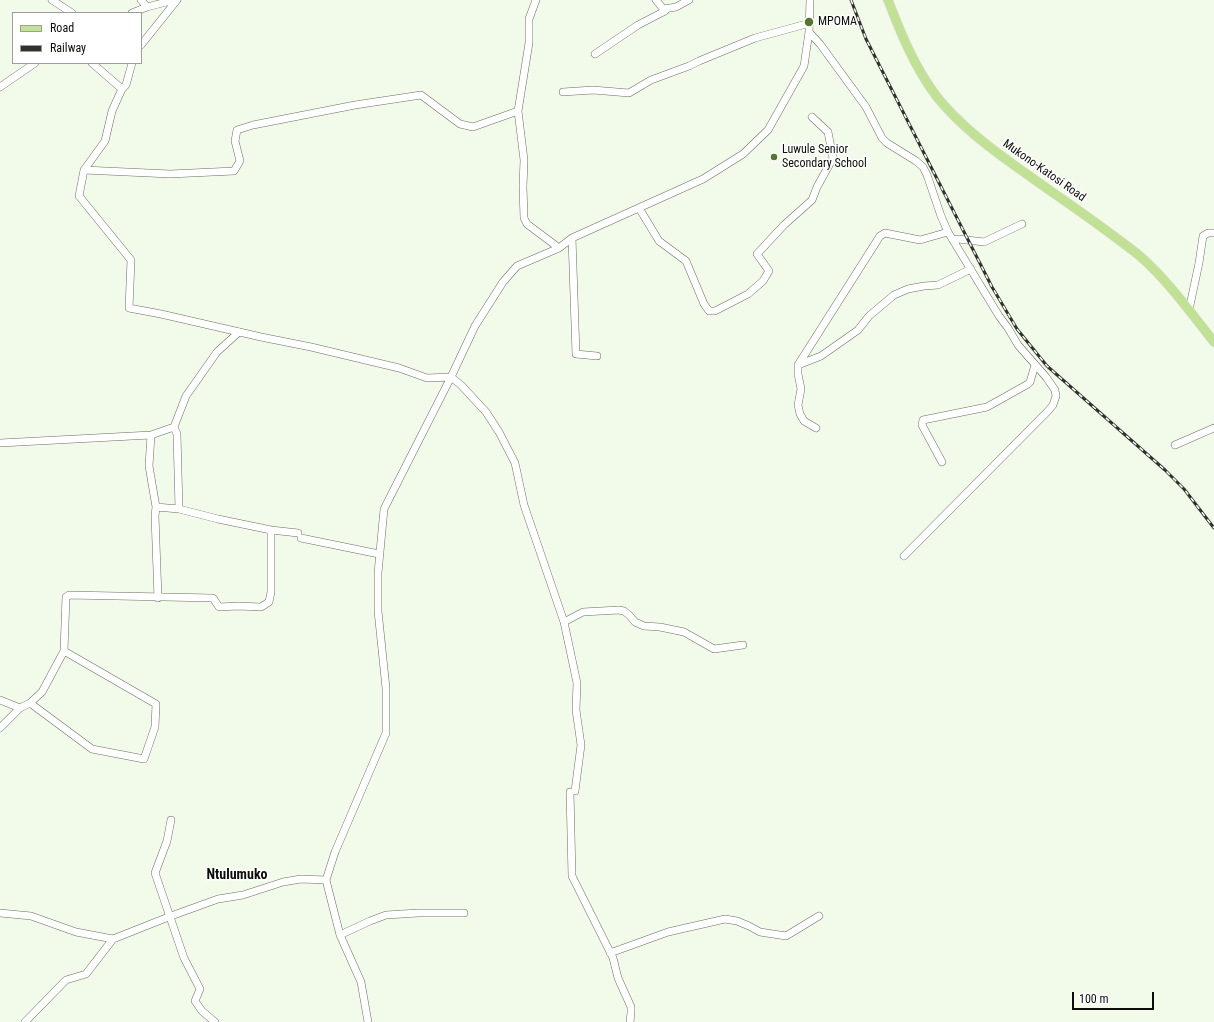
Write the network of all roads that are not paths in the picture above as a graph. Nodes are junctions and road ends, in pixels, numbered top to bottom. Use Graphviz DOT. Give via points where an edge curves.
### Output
graph roads {
  1 [pos="52,0"];
  2 [pos="141,0"];
  3 [pos="176,0"];
  4 [pos="536,0"];
  5 [pos="656,0"];
  6 [pos="689,0"];
  7 [pos="810,0"];
  8 [pos="888,0"];
  9 [pos="147,8"];
  10 [pos="665,11"];
  11 [pos="70,12"];
  12 [pos="135,12"];
  13 [pos="810,23"];
  14 [pos="809,32"];
  15 [pos="142,44"];
  16 [pos="595,54"];
  17 [pos="34,64"];
  18 [pos="93,64"];
  19 [pos="132,64"];
  20 [pos="0,87"];
  21 [pos="122,89"];
  22 [pos="563,92"];
  23 [pos="518,111"];
  24 [pos="812,117"];
  25 [pos="84,170"];
  26 [pos="639,208"];
  27 [pos="1022,224"];
  28 [pos="948,232"];
  29 [pos="1214,233"];
  30 [pos="572,238"];
  31 [pos="953,240"];
  32 [pos="559,248"];
  33 [pos="971,269"];
  34 [pos="1189,310"];
  35 [pos="239,332"];
  36 [pos="1214,342"];
  37 [pos="597,356"];
  38 [pos="798,365"];
  39 [pos="1035,365"];
  40 [pos="451,377"];
  41 [pos="174,427"];
  42 [pos="816,428"];
  43 [pos="1214,428"];
  44 [pos="151,434"];
  45 [pos="0,442"];
  46 [pos="1176,445"];
  47 [pos="942,462"];
  48 [pos="156,507"];
  49 [pos="179,509"];
  50 [pos="271,530"];
  51 [pos="379,554"];
  52 [pos="904,556"];
  53 [pos="158,598"];
  54 [pos="564,622"];
  55 [pos="743,645"];
  56 [pos="64,651"];
  57 [pos="0,700"];
  58 [pos="30,703"];
  59 [pos="20,708"];
  60 [pos="0,728"];
  61 [pos="171,820"];
  62 [pos="326,880"];
  63 [pos="464,912"];
  64 [pos="0,913"];
  65 [pos="171,916"];
  66 [pos="819,916"];
  67 [pos="340,935"];
  68 [pos="113,939"];
  69 [pos="610,953"];
  70 [pos="25,1022"];
  71 [pos="215,1022"];
  72 [pos="368,1022"];
  73 [pos="630,1022"];
  1 -- 11 [label="street"];
  2 -- 9 [label="street"];
  3 -- 9 [label="street"];
  3 -- 15 [label="street"];
  4 -- 23 [label="street" via="529,19 529,43"];
  5 -- 10 [label="street"];
  6 -- 10 [label="street" via="676,7 664,9"];
  7 -- 13 [label="street"];
  8 -- 34 [label="main road, Mukono-Katosi Road" via="916,64 938,97 961,122 993,150 1091,218 1141,257 1173,289"];
  9 -- 12 [label="street"];
  10 -- 16 [label="street" via="638,25"];
  13 -- 14 [label="street"];
  13 -- 22 [label="street" via="755,38 651,80 629,93 593,90"];
  14 -- 26 [label="street" via="804,66 768,130 744,154 710,175"];
  14 -- 28 [label="street" via="866,107 882,138 923,167"];
  17 -- 20 [label="street"];
  18 -- 21 [label="street"];
  19 -- 21 [label="street" via="126,85"];
  21 -- 25 [label="street" via="112,111 105,141"];
  23 -- 25 [label="street" via="473,127 460,124 421,95 355,105 237,130 235,141 240,161 234,171 170,174"];
  23 -- 32 [label="street" via="524,160 524,218"];
  24 -- 26 [label="street" via="828,132 833,158 816,187 812,200 784,225 758,254 769,271 763,281 748,294 715,312 708,311 704,304 686,261 659,241"];
  25 -- 35 [label="street" via="79,196 131,260 129,308"];
  26 -- 30 [label="street"];
  27 -- 31 [label="street" via="984,242"];
  28 -- 31 [label="street"];
  28 -- 38 [label="street" via="924,240 885,233 880,236"];
  29 -- 34 [label="street" via="1203,236"];
  30 -- 32 [label="street"];
  30 -- 37 [label="street" via="576,354"];
  31 -- 33 [label="street"];
  32 -- 40 [label="street" via="517,266 503,282 475,326"];
  33 -- 38 [label="street" via="938,285 908,289 894,295 869,316 858,330 822,356"];
  33 -- 39 [label="street" via="1018,345"];
  34 -- 36 [label="main road, Mukono-Katosi Road"];
  35 -- 40 [label="street" via="399,368 427,378"];
  35 -- 41 [label="street" via="217,352 186,396"];
  38 -- 42 [label="street" via="800,414 804,421"];
  39 -- 47 [label="street" via="1028,384 987,406 922,420 922,425"];
  39 -- 52 [label="street" via="1056,390 1056,396 1048,411"];
  40 -- 51 [label="street" via="384,509"];
  40 -- 54 [label="street" via="486,412 515,463 524,505"];
  41 -- 44 [label="street"];
  41 -- 49 [label="street" via="177,434"];
  43 -- 46 [label="street"];
  44 -- 45 [label="street"];
  44 -- 48 [label="street" via="148,466"];
  48 -- 49 [label="street"];
  48 -- 53 [label="street"];
  49 -- 50 [label="street"];
  50 -- 51 [label="street"];
  50 -- 53 [label="street" via="271,592 269,602 261,607 219,607 213,598"];
  51 -- 62 [label="street" via="378,611 386,688 386,733 335,852"];
  53 -- 56 [label="street" via="66,597"];
  54 -- 55 [label="street" via="583,612 618,610 624,611 635,622 644,626 684,632 714,648"];
  54 -- 69 [label="street" via="577,683 576,710 581,745 572,792 572,876"];
  56 -- 58 [label="street" via="42,692"];
  56 -- 58 [label="street" via="156,704 155,726 144,759 92,748"];
  57 -- 59 [label="street"];
  58 -- 59 [label="street"];
  59 -- 60 [label="street"];
  61 -- 65 [label="street" via="167,841 155,873"];
  62 -- 65 [label="street" via="301,879 283,882 243,895 218,899"];
  62 -- 67 [label="street"];
  63 -- 67 [label="street" via="386,915"];
  64 -- 68 [label="street" via="31,916 76,932"];
  65 -- 68 [label="street"];
  65 -- 71 [label="street" via="184,958 200,989 195,1001"];
  66 -- 69 [label="street" via="786,936 760,932 725,919 668,932"];
  67 -- 72 [label="street" via="361,982"];
  68 -- 70 [label="street" via="86,974 66,980"];
  69 -- 73 [label="street" via="631,1007"];
}
